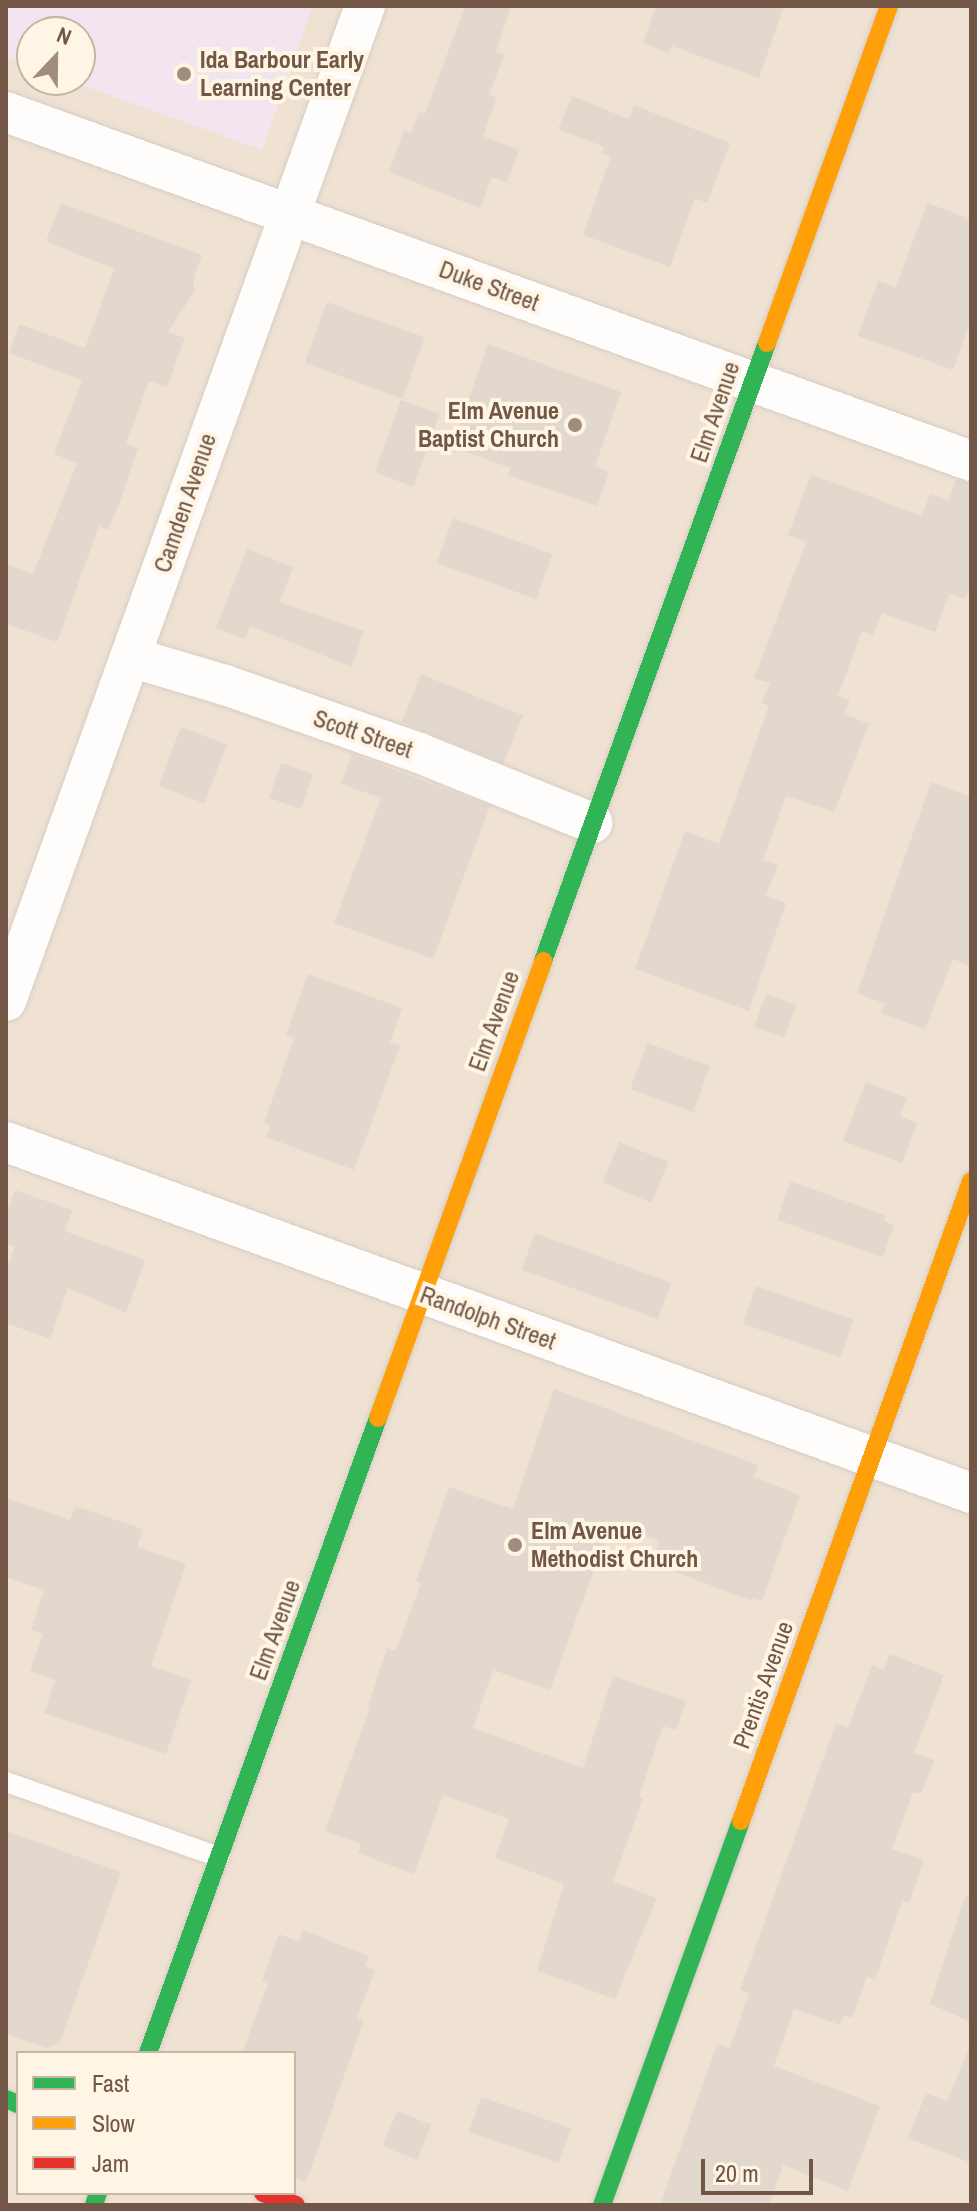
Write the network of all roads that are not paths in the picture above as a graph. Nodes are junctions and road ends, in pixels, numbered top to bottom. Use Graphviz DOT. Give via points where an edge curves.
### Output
graph roads {
  1 [pos="365,6"];
  2 [pos="889,6"];
  3 [pos="6,112"];
  4 [pos="289,215"];
  5 [pos="751,379"];
  6 [pos="971,461"];
  7 [pos="130,657"];
  8 [pos="592,823"];
  9 [pos="6,1001"];
  10 [pos="6,1142"];
  11 [pos="971,1181"];
  12 [pos="422,1294"];
  13 [pos="870,1458"];
  14 [pos="971,1493"];
  15 [pos="6,1782"];
  16 [pos="219,1857"];
  17 [pos="149,2051"];
  18 [pos="268,2195"];
  19 [pos="296,2205"];
  20 [pos="602,2205"];
  1 -- 4 [label="street, Camden Avenue"];
  2 -- 5 [label="main road, Elm Avenue"];
  3 -- 4 [label="street, Duke Street"];
  4 -- 5 [label="street, Duke Street"];
  4 -- 7 [label="street, Camden Avenue"];
  5 -- 6 [label="street, Duke Street"];
  5 -- 8 [label="main road, Elm Avenue"];
  7 -- 8 [label="street, Scott Street" via="419,753"];
  7 -- 9 [label="street, Camden Avenue"];
  8 -- 12 [label="main road, Elm Avenue"];
  10 -- 12 [label="street, Randolph Street"];
  11 -- 13 [label="main road, Prentis Avenue"];
  12 -- 13 [label="street, Randolph Street"];
  12 -- 16 [label="main road, Elm Avenue"];
  13 -- 14 [label="street, Randolph Street"];
  13 -- 20 [label="main road, Prentis Avenue"];
  15 -- 16 [label="lane"];
  16 -- 17 [label="main road, Elm Avenue"];
  18 -- 19 [label="main road"];
}
